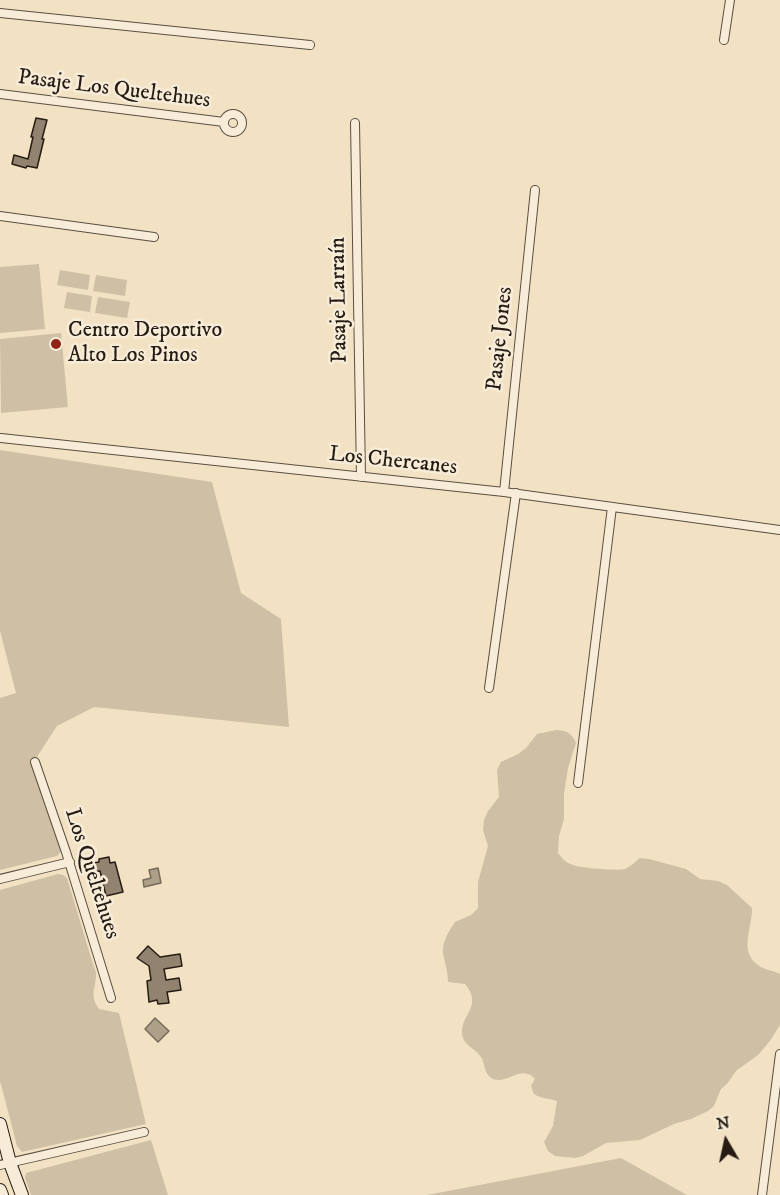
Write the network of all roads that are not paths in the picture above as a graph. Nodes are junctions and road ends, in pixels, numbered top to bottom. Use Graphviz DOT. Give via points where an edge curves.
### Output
graph roads {
  1 [pos="730,0"];
  2 [pos="0,13"];
  3 [pos="724,40"];
  4 [pos="310,45"];
  5 [pos="0,94"];
  6 [pos="224,122"];
  7 [pos="355,123"];
  8 [pos="534,190"];
  9 [pos="0,216"];
  10 [pos="154,237"];
  11 [pos="0,438"];
  12 [pos="361,477"];
  13 [pos="504,492"];
  14 [pos="516,493"];
  15 [pos="612,507"];
  16 [pos="780,530"];
  17 [pos="489,688"];
  18 [pos="36,762"];
  19 [pos="578,783"];
  20 [pos="69,862"];
  21 [pos="0,879"];
  22 [pos="111,998"];
  23 [pos="780,1054"];
  24 [pos="0,1124"];
  25 [pos="144,1131"];
  26 [pos="5,1164"];
  27 [pos="0,1190"];
  28 [pos="2,1195"];
  29 [pos="22,1195"];
  30 [pos="762,1195"];
  1 -- 3 [label="street"];
  2 -- 4 [label="street"];
  5 -- 6 [label="street, Pasaje Los Queltehues"];
  7 -- 12 [label="street, Pasaje Larraín"];
  8 -- 13 [label="street, Pasaje Jones"];
  9 -- 10 [label="street"];
  11 -- 12 [label="street, Los Chercanes"];
  12 -- 13 [label="street, Los Chercanes"];
  13 -- 14 [label="street, Los Chercanes"];
  14 -- 15 [label="street, Los Chercanes"];
  14 -- 17 [label="street"];
  15 -- 16 [label="street, Los Chercanes"];
  15 -- 19 [label="street"];
  18 -- 20 [label="street, Los Queltehues"];
  20 -- 21 [label="street"];
  20 -- 22 [label="street, Los Queltehues"];
  23 -- 30 [label="street"];
  24 -- 26 [label="main road"];
  25 -- 26 [label="street"];
  26 -- 29 [label="main road"];
  27 -- 28 [label="main road"];
}
